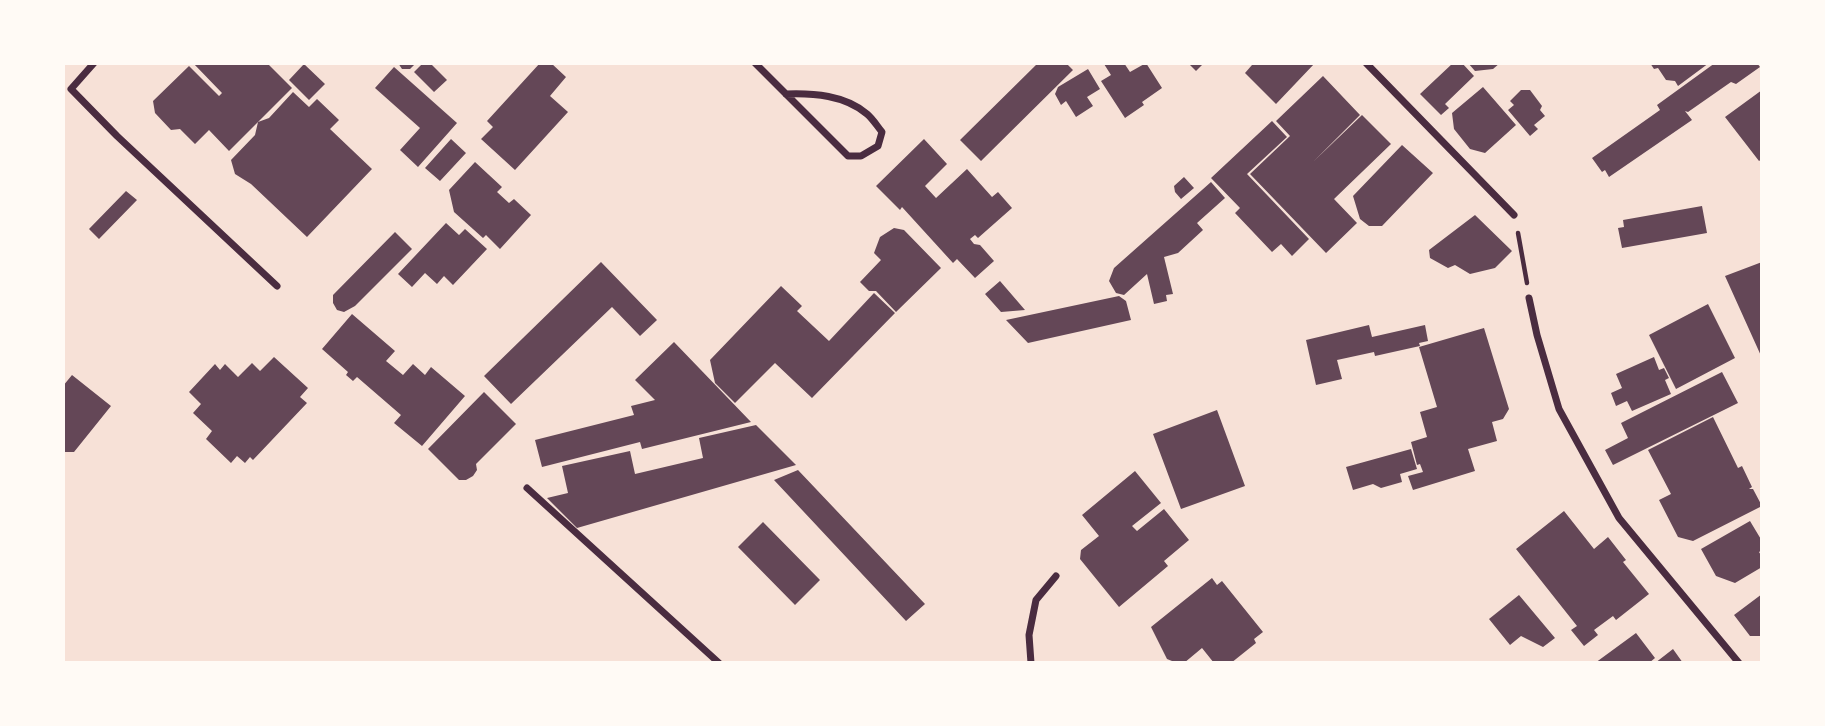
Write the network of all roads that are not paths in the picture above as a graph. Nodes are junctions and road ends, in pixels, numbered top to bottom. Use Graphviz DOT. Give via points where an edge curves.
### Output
graph roads {
  1 [pos="94,63"];
  2 [pos="755,63"];
  3 [pos="1366,63"];
  4 [pos="67,90"];
  5 [pos="786,94"];
  6 [pos="1514,215"];
  7 [pos="277,286"];
  8 [pos="1529,298"];
  9 [pos="527,488"];
  10 [pos="1056,576"];
  11 [pos="719,663"];
  12 [pos="1031,663"];
  13 [pos="1739,663"];
  1 -- 4 [label="street"];
  2 -- 5 [label="street"];
  3 -- 6 [label="street"];
  4 -- 7 [label="street"];
  5 -- 5 [label="street" via="848,156 861,156 878,146 882,132 867,114 846,102 814,93"];
  8 -- 13 [label="street" via="1559,409 1619,518"];
  9 -- 11 [label="street"];
  10 -- 12 [label="street" via="1036,600 1029,635"];
}
